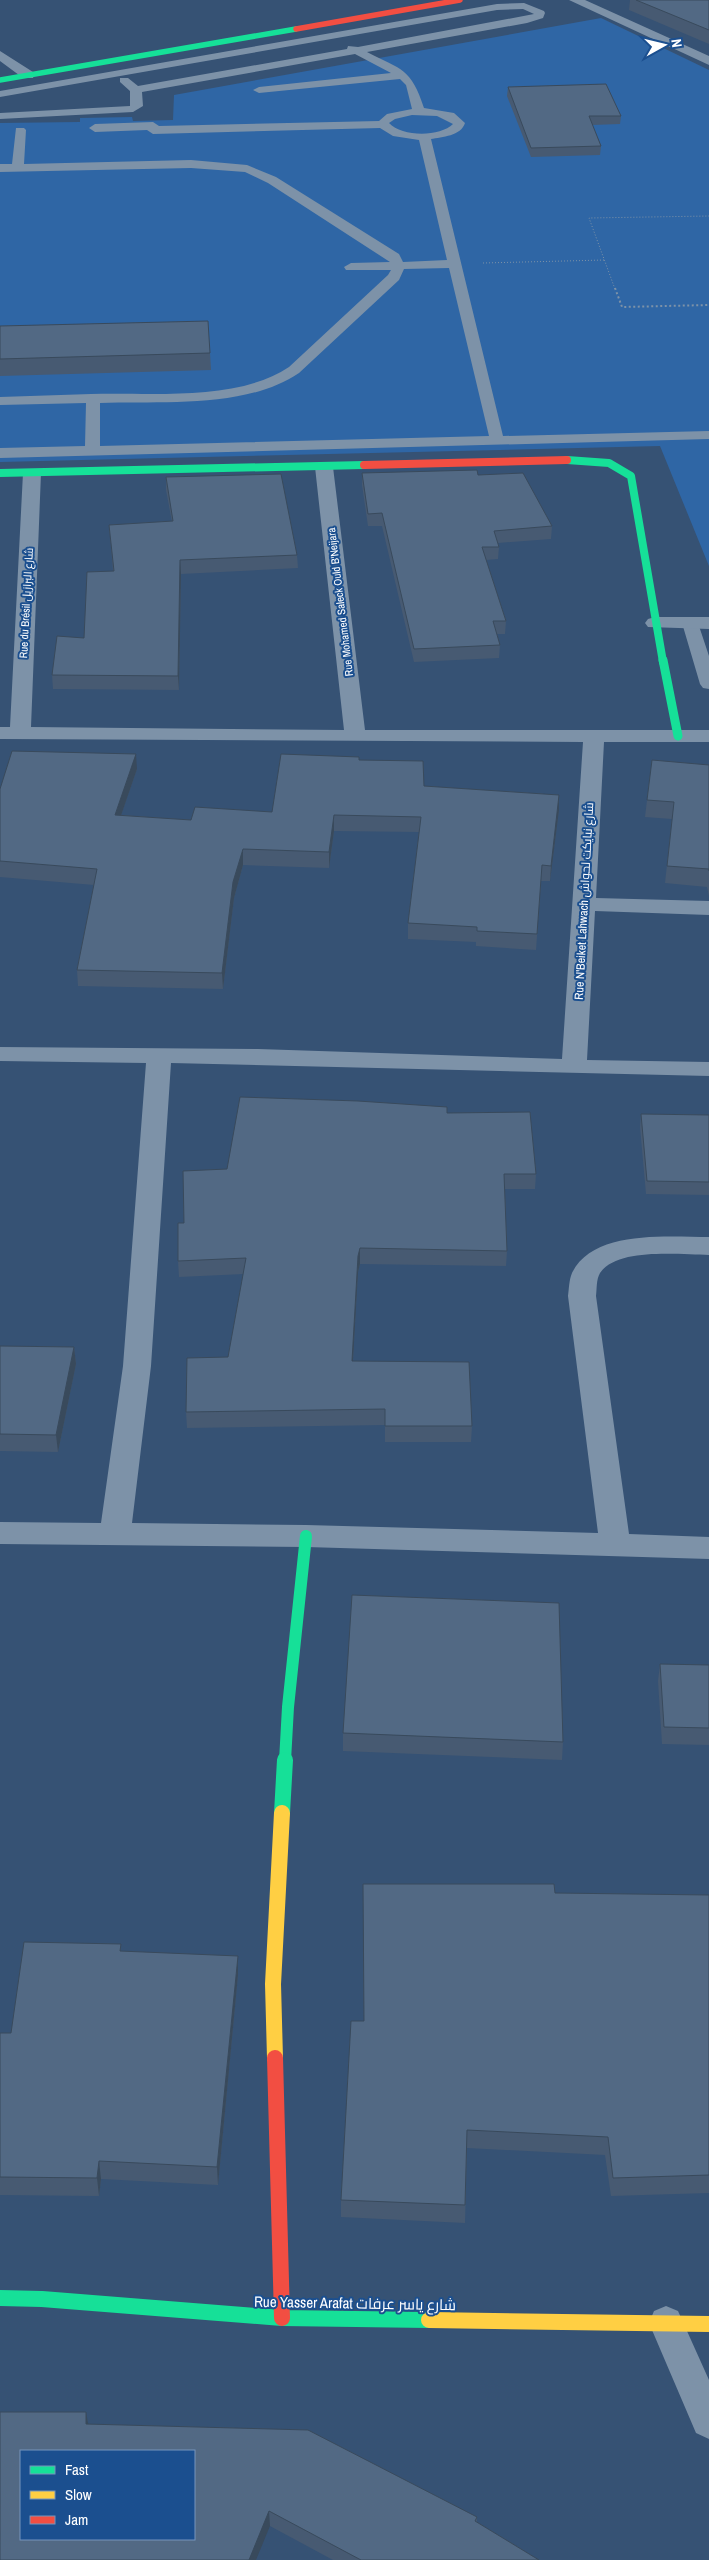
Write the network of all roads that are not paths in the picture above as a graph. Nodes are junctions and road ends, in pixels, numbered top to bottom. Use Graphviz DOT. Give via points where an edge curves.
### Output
graph roads {
  1 [pos="460,0"];
  2 [pos="575,0"];
  3 [pos="308,26"];
  4 [pos="329,37"];
  5 [pos="357,50"];
  6 [pos="0,55"];
  7 [pos="709,61"];
  8 [pos="114,74"];
  9 [pos="28,75"];
  10 [pos="403,75"];
  11 [pos="0,80"];
  12 [pos="136,90"];
  13 [pos="259,90"];
  14 [pos="0,94"];
  15 [pos="419,112"];
  16 [pos="0,116"];
  17 [pos="383,124"];
  18 [pos="86,128"];
  19 [pos="20,130"];
  20 [pos="424,136"];
  21 [pos="18,167"];
  22 [pos="0,168"];
  23 [pos="455,264"];
  24 [pos="400,266"];
  25 [pos="351,268"];
  26 [pos="93,398"];
  27 [pos="0,401"];
  28 [pos="709,435"];
  29 [pos="497,440"];
  30 [pos="92,450"];
  31 [pos="0,452"];
  32 [pos="324,467"];
  33 [pos="0,473"];
  34 [pos="32,473"];
  35 [pos="655,623"];
  36 [pos="699,623"];
  37 [pos="709,684"];
  38 [pos="10,733"];
  39 [pos="355,736"];
  40 [pos="594,736"];
  41 [pos="678,736"];
  42 [pos="709,736"];
  43 [pos="583,904"];
  44 [pos="709,908"];
  45 [pos="0,1054"];
  46 [pos="159,1055"];
  47 [pos="574,1067"];
  48 [pos="709,1069"];
  49 [pos="709,1246"];
  50 [pos="0,1533"];
  51 [pos="115,1534"];
  52 [pos="306,1536"];
  53 [pos="615,1546"];
  54 [pos="709,1548"];
  55 [pos="0,2298"];
  56 [pos="282,2318"];
  57 [pos="666,2323"];
  58 [pos="709,2324"];
  59 [pos="709,2421"];
  1 -- 3 [label="street"];
  2 -- 7 [label="street"];
  3 -- 4 [label="lane"];
  3 -- 9 [label="street"];
  4 -- 5 [label="lane"];
  4 -- 5 [label="lane" via="505,6 532,8 540,13 527,20"];
  4 -- 8 [label="lane"];
  5 -- 10 [label="lane"];
  5 -- 12 [label="lane"];
  6 -- 9 [label="street"];
  8 -- 12 [label="lane"];
  8 -- 14 [label="lane"];
  9 -- 11 [label="street"];
  10 -- 13 [label="lane"];
  10 -- 15 [label="lane" via="411,85"];
  12 -- 16 [label="lane" via="137,106 129,110"];
  15 -- 17 [label="lane" via="391,116"];
  15 -- 20 [label="lane" via="448,115 459,123 458,127 446,133"];
  17 -- 18 [label="lane"];
  17 -- 20 [label="lane" via="392,131"];
  19 -- 21 [label="lane"];
  20 -- 23 [label="lane"];
  21 -- 22 [label="lane"];
  21 -- 24 [label="lane" via="156,160 230,166 262,174 394,256"];
  23 -- 24 [label="lane"];
  23 -- 29 [label="lane"];
  24 -- 25 [label="lane"];
  24 -- 26 [label="lane" via="394,277 294,370 266,385 225,394"];
  26 -- 27 [label="lane"];
  26 -- 30 [label="lane"];
  28 -- 29 [label="lane"];
  29 -- 30 [label="lane"];
  30 -- 31 [label="lane"];
  32 -- 34 [label="street"];
  32 -- 35 [label="street" via="580,460 625,468 631,476"];
  32 -- 39 [label="street, Rue Mohamed Saleck Ould B'Neijara"];
  33 -- 34 [label="street"];
  34 -- 38 [label="street, Rue du Brésil شارع البرازيل"];
  35 -- 36 [label="street"];
  35 -- 41 [label="street"];
  36 -- 37 [label="lane"];
  38 -- 39 [label="street"];
  39 -- 40 [label="street"];
  40 -- 41 [label="street"];
  40 -- 43 [label="street, Rue N'Beiket Lahwach شارع نبايكت لحواش"];
  41 -- 42 [label="street"];
  43 -- 44 [label="street"];
  43 -- 47 [label="street, Rue N'Beiket Lahwach شارع نبايكت لحواش"];
  45 -- 46 [label="street"];
  46 -- 47 [label="street"];
  46 -- 51 [label="street" via="137,1366"];
  47 -- 48 [label="street"];
  49 -- 53 [label="street" via="622,1248 601,1257 586,1273 582,1296"];
  50 -- 51 [label="street"];
  51 -- 52 [label="street"];
  52 -- 53 [label="street"];
  52 -- 56 [label="street" via="288,1707 273,1984"];
  53 -- 54 [label="street"];
  55 -- 56 [label="street, Rue Yasser Arafat شارع ياسر عرفات"];
  56 -- 57 [label="street, Rue Yasser Arafat شارع ياسر عرفات"];
  57 -- 58 [label="street, Rue Yasser Arafat شارع ياسر عرفات"];
  57 -- 59 [label="lane"];
}
